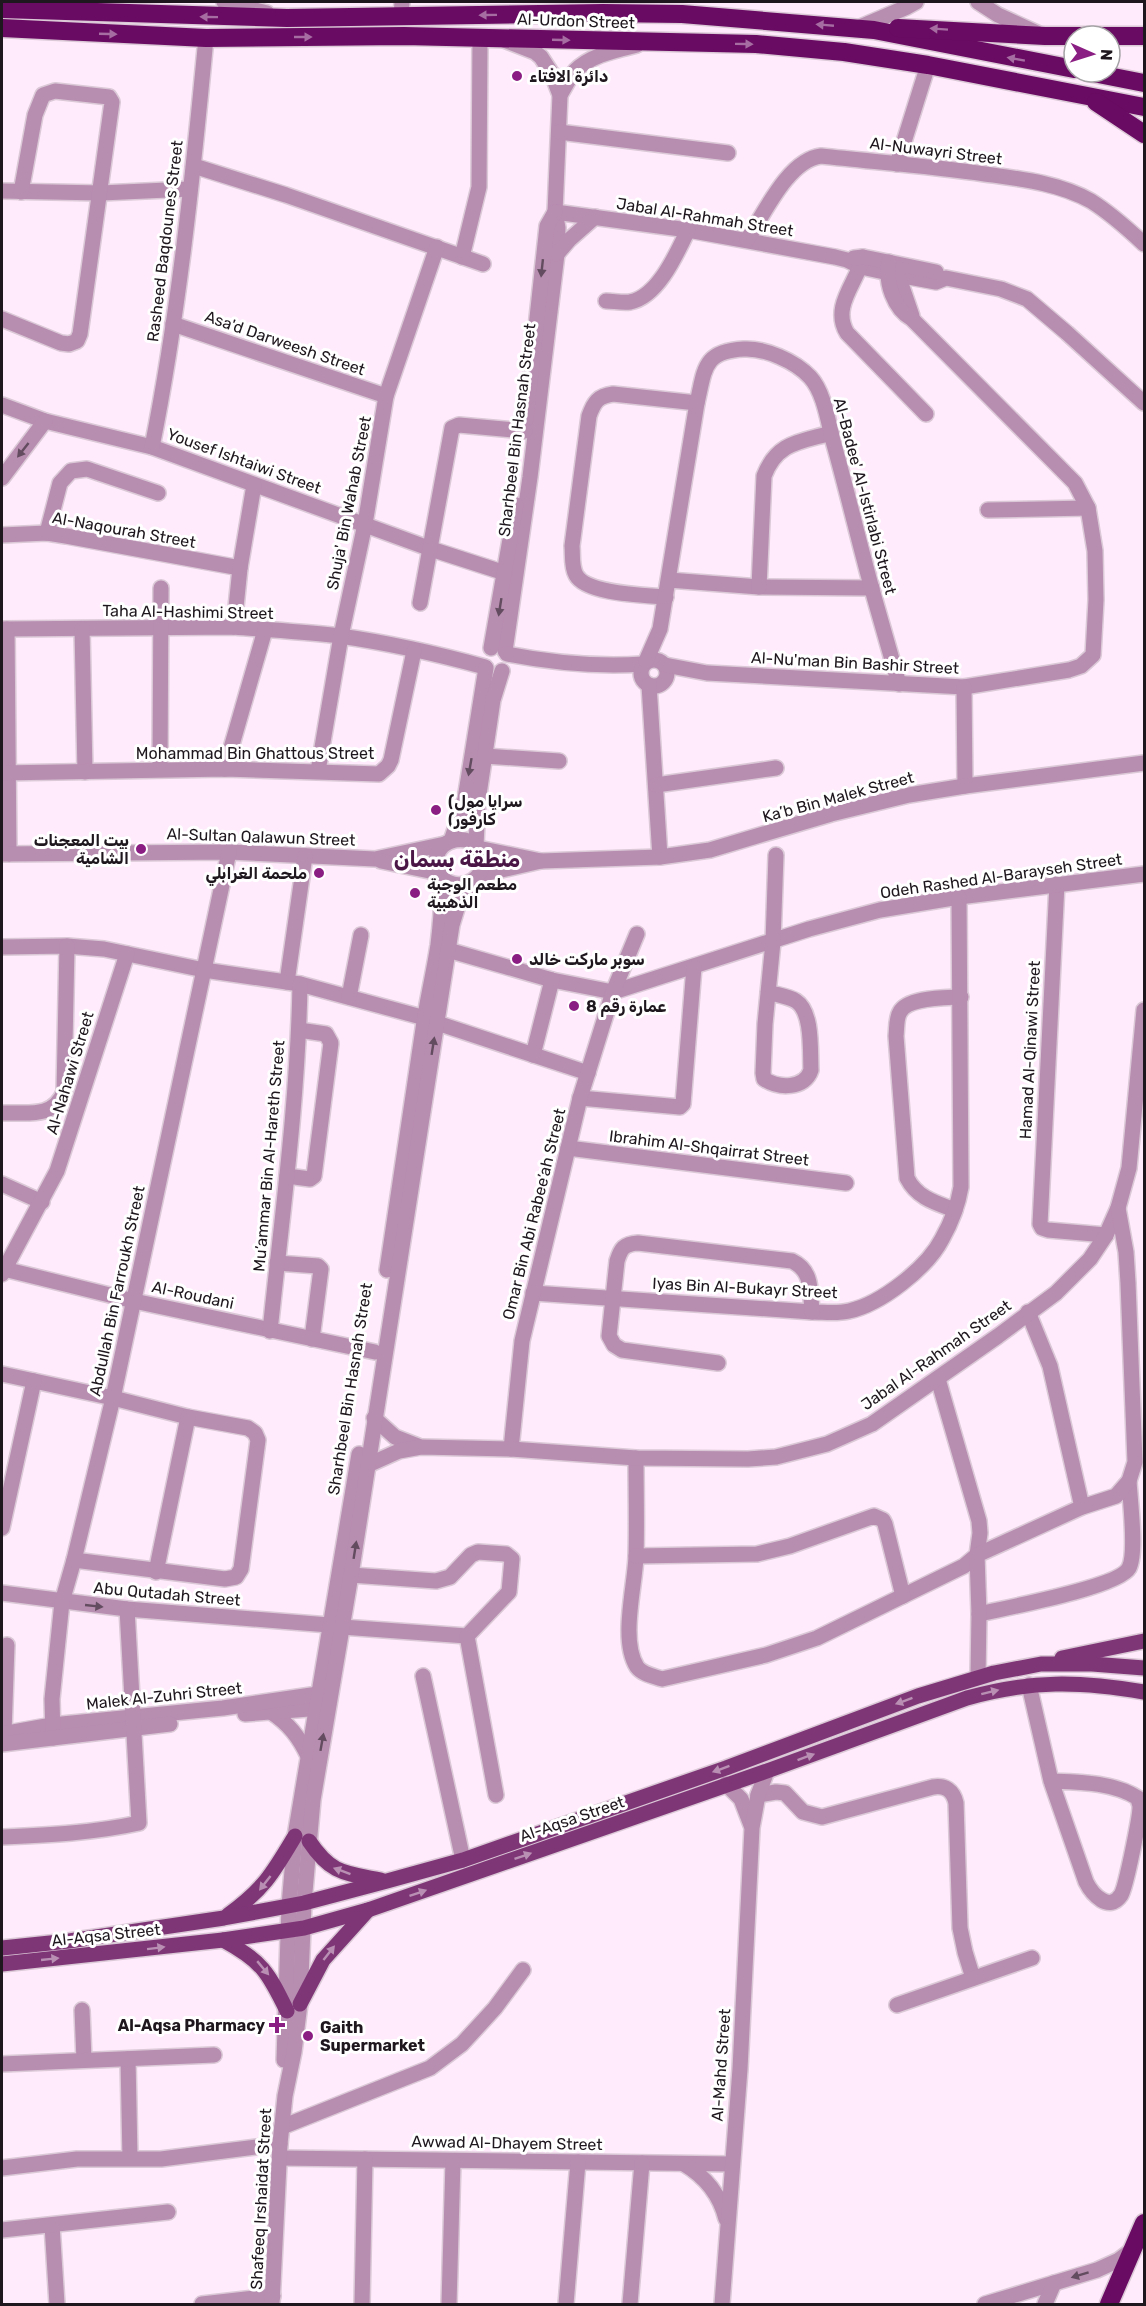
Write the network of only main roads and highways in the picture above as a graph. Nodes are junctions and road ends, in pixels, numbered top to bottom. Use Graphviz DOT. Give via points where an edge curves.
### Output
graph roads {
  1 [pos="608,7"];
  2 [pos="2,9"];
  3 [pos="401,9"];
  4 [pos="2,28"];
  5 [pos="866,29"];
  6 [pos="1144,36"];
  7 [pos="1062,67"];
  8 [pos="1122,79"];
  9 [pos="1144,83"];
  10 [pos="1090,98"];
  11 [pos="1144,107"];
  12 [pos="1144,134"];
  13 [pos="1144,1641"];
  14 [pos="1041,1664"];
  15 [pos="1144,1668"];
  16 [pos="1123,1689"];
  17 [pos="1144,1692"];
  18 [pos="1144,1698"];
  19 [pos="387,1881"];
  20 [pos="368,1910"];
  21 [pos="224,1918"];
  22 [pos="223,1940"];
  23 [pos="2,1948"];
  24 [pos="2,1964"];
  25 [pos="1144,2223"];
  26 [pos="1109,2304"];
  1 -- 3 [label="highway, Al-Urdon Street, one-way"];
  5 -- 1 [label="highway, Al-Urdon Street, one-way"];
  3 -- 2 [label="highway, Al-Urdon Street, one-way" via="287,18"];
  4 -- 10 [label="highway, Al-Urdon Street, one-way" via="206,38 489,38 756,44 928,65"];
  6 -- 5 [label="highway, one-way"];
  7 -- 5 [label="highway, Al-Urdon Street, one-way"];
  8 -- 9 [label="highway"];
  10 -- 11 [label="highway, Al-Urdon Street"];
  10 -- 12 [label="highway"];
  13 -- 14 [label="main road"];
  14 -- 15 [label="main road, Al-Aqsa Street"];
  14 -- 19 [label="main road, Al-Aqsa Street, one-way" via="978,1677 918,1696 463,1860"];
  16 -- 17 [label="main road, Al-Aqsa Street"];
  16 -- 18 [label="main road"];
  20 -- 16 [label="main road, Al-Aqsa Street, one-way" via="967,1698 1029,1685 1063,1683"];
  19 -- 21 [label="main road, Al-Aqsa Street" via="297,1905"];
  19 -- 21 [label="main road, one-way" via="337,1871 302,1839 255,1895"];
  20 -- 22 [label="main road, Al-Aqsa Street" via="296,1929"];
  22 -- 20 [label="main road, one-way" via="250,1954 293,2008 323,1960"];
  21 -- 23 [label="main road, Al-Aqsa Street"];
  24 -- 22 [label="main road, Al-Aqsa Street, one-way"];
  25 -- 26 [label="highway"];
}
